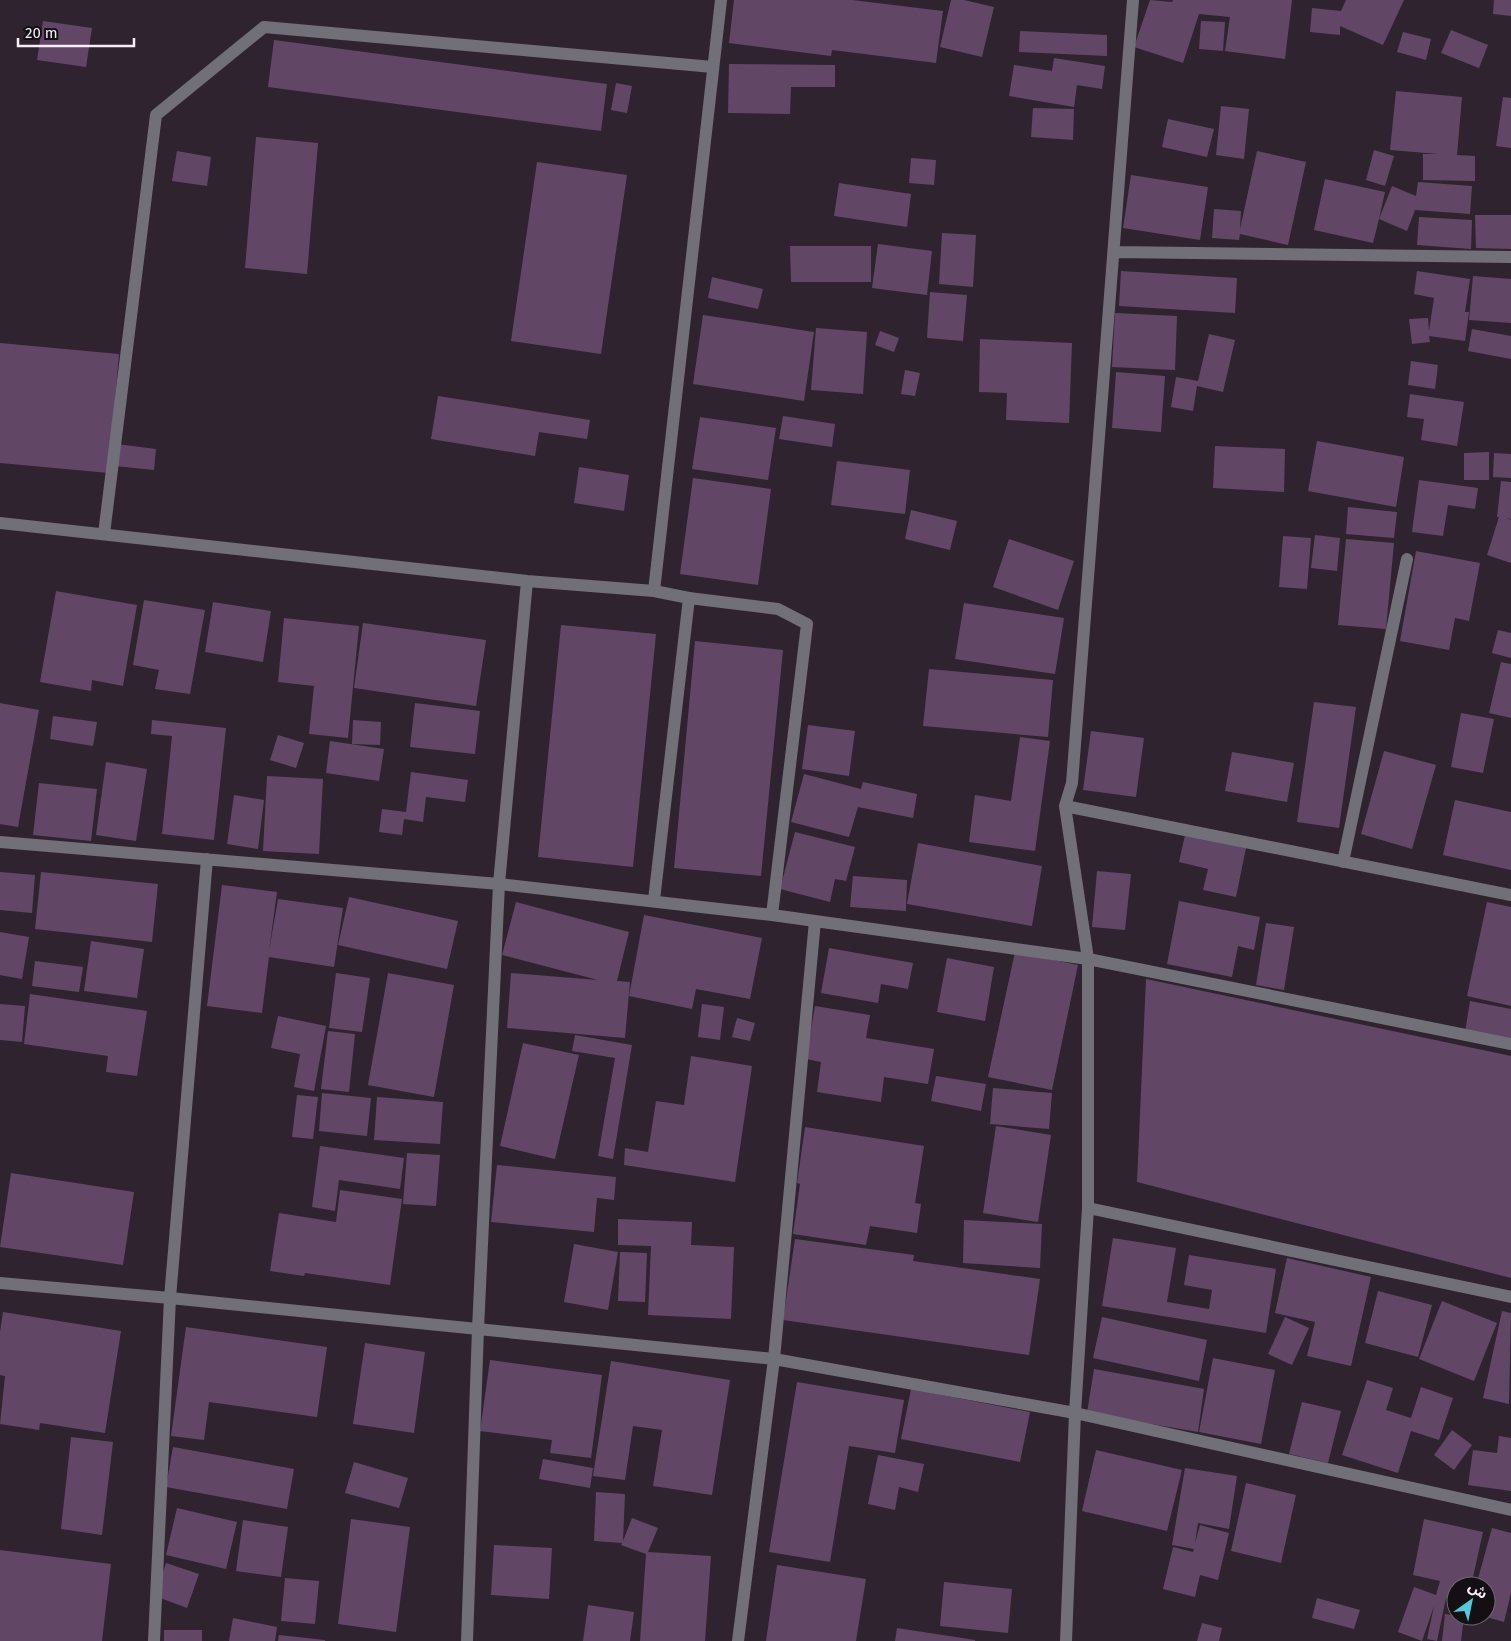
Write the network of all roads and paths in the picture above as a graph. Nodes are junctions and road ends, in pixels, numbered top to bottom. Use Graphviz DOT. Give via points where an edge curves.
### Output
graph roads {
  1 [pos="721,0"];
  2 [pos="1133,0"];
  3 [pos="713,67"];
  4 [pos="1114,252"];
  5 [pos="1511,256"];
  6 [pos="0,523"];
  7 [pos="104,534"];
  8 [pos="1407,559"];
  9 [pos="527,581"];
  10 [pos="654,591"];
  11 [pos="689,598"];
  12 [pos="1066,806"];
  13 [pos="0,842"];
  14 [pos="207,859"];
  15 [pos="1343,862"];
  16 [pos="499,884"];
  17 [pos="1511,895"];
  18 [pos="654,900"];
  19 [pos="772,915"];
  20 [pos="814,921"];
  21 [pos="1088,959"];
  22 [pos="1511,1044"];
  23 [pos="1088,1208"];
  24 [pos="0,1283"];
  25 [pos="1511,1297"];
  26 [pos="170,1298"];
  27 [pos="478,1329"];
  28 [pos="774,1359"];
  29 [pos="1075,1413"];
  30 [pos="1511,1510"];
  31 [pos="154,1641"];
  32 [pos="467,1641"];
  33 [pos="738,1641"];
  34 [pos="1066,1641"];
  1 -- 3 [label="street"];
  2 -- 4 [label="street"];
  3 -- 7 [label="street" via="264,28 156,114"];
  3 -- 10 [label="street"];
  4 -- 5 [label="street"];
  4 -- 12 [label="street" via="1073,773"];
  6 -- 7 [label="street"];
  7 -- 9 [label="street"];
  8 -- 15 [label="street"];
  9 -- 10 [label="street"];
  9 -- 16 [label="street"];
  10 -- 11 [label="street"];
  11 -- 18 [label="street"];
  11 -- 19 [label="street" via="778,610 807,624"];
  12 -- 15 [label="street"];
  12 -- 21 [label="street"];
  13 -- 14 [label="street"];
  14 -- 16 [label="street"];
  14 -- 26 [label="street"];
  15 -- 17 [label="street"];
  16 -- 18 [label="street"];
  16 -- 27 [label="street"];
  18 -- 19 [label="street"];
  19 -- 20 [label="street"];
  20 -- 21 [label="street"];
  20 -- 28 [label="street"];
  21 -- 22 [label="street"];
  21 -- 23 [label="street"];
  23 -- 25 [label="street"];
  23 -- 29 [label="street"];
  24 -- 26 [label="street"];
  26 -- 27 [label="street"];
  26 -- 31 [label="street"];
  27 -- 28 [label="street"];
  27 -- 32 [label="street"];
  28 -- 29 [label="street"];
  28 -- 33 [label="street"];
  29 -- 30 [label="street"];
  29 -- 34 [label="street"];
}
